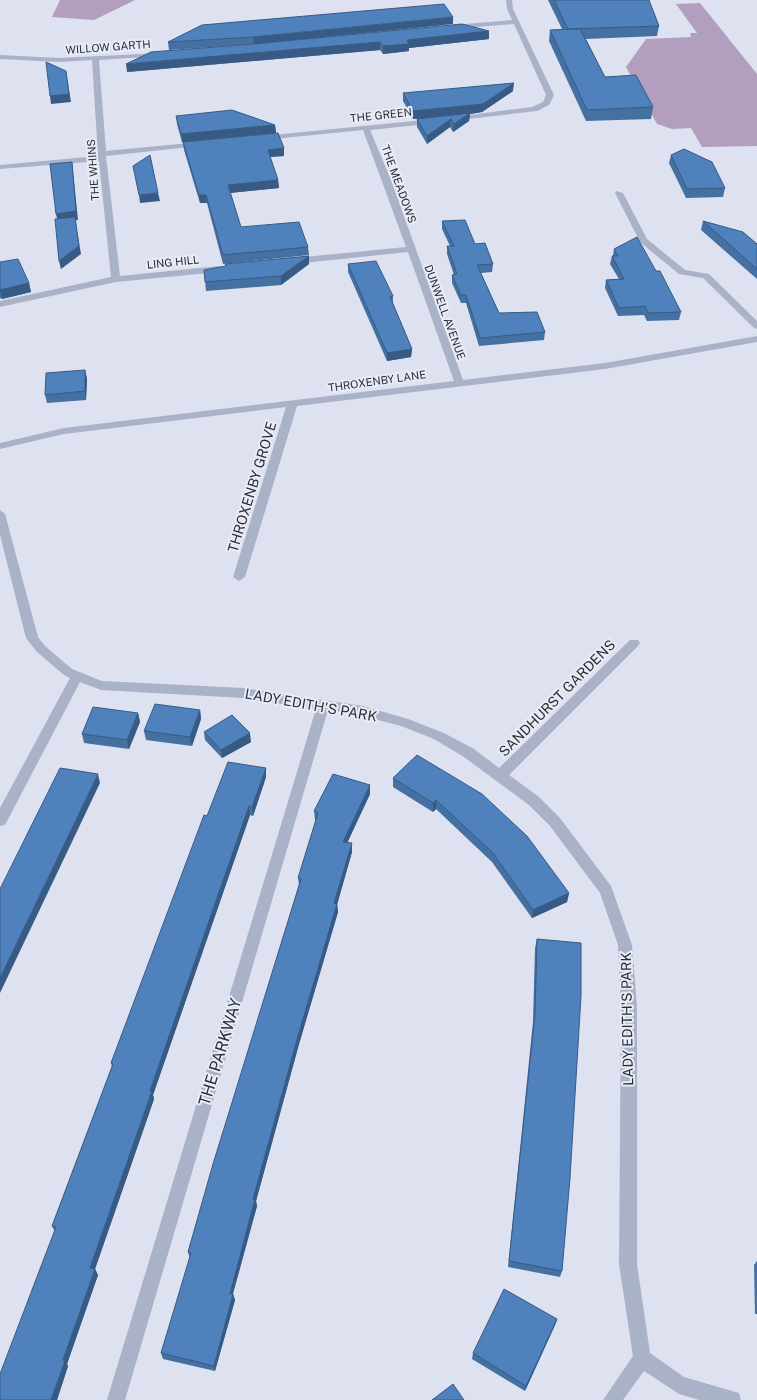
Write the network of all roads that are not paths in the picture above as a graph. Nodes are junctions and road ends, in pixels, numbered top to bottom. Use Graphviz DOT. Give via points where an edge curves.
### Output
graph roads {
  1 [pos="509,0"];
  2 [pos="516,22"];
  3 [pos="442,28"];
  4 [pos="170,53"];
  5 [pos="0,57"];
  6 [pos="95,59"];
  7 [pos="366,128"];
  8 [pos="253,139"];
  9 [pos="212,143"];
  10 [pos="104,156"];
  11 [pos="0,167"];
  12 [pos="619,193"];
  13 [pos="410,249"];
  14 [pos="285,262"];
  15 [pos="227,268"];
  16 [pos="116,279"];
  17 [pos="0,304"];
  18 [pos="757,326"];
  19 [pos="757,339"];
  20 [pos="459,383"];
  21 [pos="292,405"];
  22 [pos="0,446"];
  23 [pos="0,514"];
  24 [pos="239,577"];
  25 [pos="634,643"];
  26 [pos="77,676"];
  27 [pos="323,705"];
  28 [pos="501,776"];
  29 [pos="0,820"];
  30 [pos="642,1358"];
  31 [pos="116,1400"];
  32 [pos="612,1400"];
  33 [pos="732,1400"];
  1 -- 2 [label="street, THE GREEN"];
  2 -- 3 [label="street"];
  2 -- 7 [label="street, THE GREEN" via="550,95 546,102 534,109 505,114"];
  4 -- 6 [label="street, WILLOW GARTH"];
  5 -- 6 [label="street, WILLOW GARTH"];
  6 -- 10 [label="street, THE WHINS"];
  7 -- 8 [label="street, THE GREEN"];
  7 -- 13 [label="street, THE MEADOWS"];
  9 -- 10 [label="street"];
  10 -- 11 [label="street"];
  10 -- 16 [label="street, THE WHINS"];
  12 -- 18 [label="street" via="643,240 682,272 706,276"];
  13 -- 14 [label="street"];
  13 -- 20 [label="street, DUNWELL AVENUE"];
  15 -- 16 [label="street, LING HILL"];
  16 -- 17 [label="street, LING HILL"];
  19 -- 20 [label="street, THROXENBY LANE" via="605,366"];
  20 -- 21 [label="street, THROXENBY LANE"];
  21 -- 22 [label="street, THROXENBY LANE" via="64,431"];
  21 -- 24 [label="street, THROXENBY GROVE"];
  23 -- 26 [label="street, LADY EDITH'S PARK" via="32,638 68,672"];
  25 -- 28 [label="street, SANDHURST GARDENS"];
  26 -- 27 [label="street, LADY EDITH'S PARK" via="116,686 243,693"];
  26 -- 29 [label="street"];
  27 -- 28 [label="street, LADY EDITH'S PARK" via="404,722 439,736"];
  27 -- 31 [label="street, THE PARKWAY"];
  28 -- 30 [label="street, LADY EDITH'S PARK" via="556,822 578,850 606,890 625,944 629,1006 628,1264"];
  30 -- 32 [label="street"];
  30 -- 33 [label="street" via="679,1385"];
}
